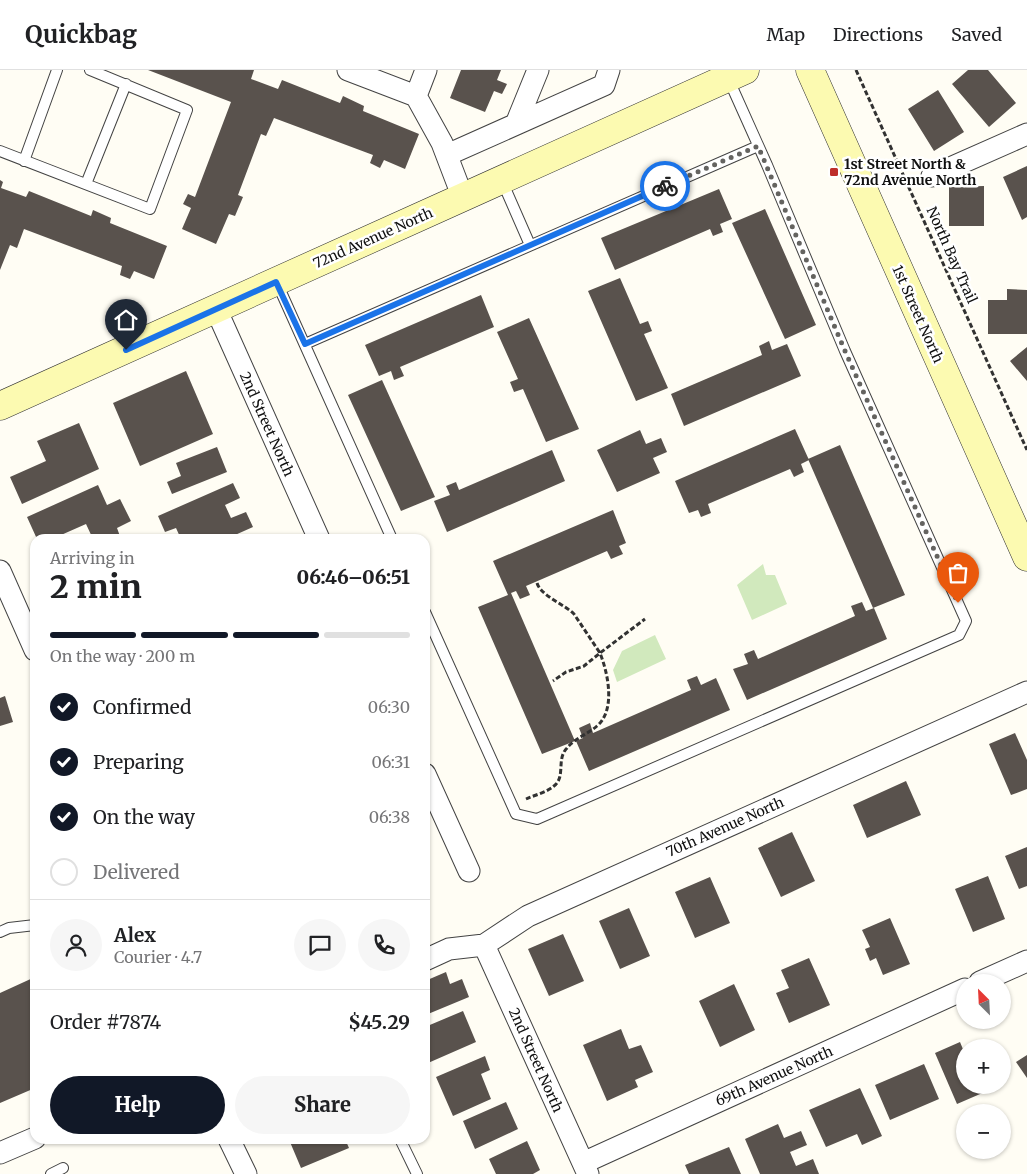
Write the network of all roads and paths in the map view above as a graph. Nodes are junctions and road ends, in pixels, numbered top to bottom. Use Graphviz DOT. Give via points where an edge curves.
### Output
graph roads {
  1 [pos="57,70"];
  2 [pos="90,70"];
  3 [pos="348,70"];
  4 [pos="426,70"];
  5 [pos="538,70"];
  6 [pos="610,70"];
  7 [pos="810,70"];
  8 [pos="856,70"];
  9 [pos="737,74"];
  10 [pos="126,84"];
  11 [pos="416,96"];
  12 [pos="516,124"];
  13 [pos="1027,134"];
  14 [pos="758,146"];
  15 [pos="0,151"];
  16 [pos="447,155"];
  17 [pos="24,161"];
  18 [pos="932,176"];
  19 [pos="501,180"];
  20 [pos="86,184"];
  21 [pos="463,198"];
  22 [pos="530,245"];
  23 [pos="276,282"];
  24 [pos="216,309"];
  25 [pos="305,344"];
  26 [pos="0,406"];
  27 [pos="1027,450"];
  28 [pos="317,534"];
  29 [pos="390,534"];
  30 [pos="1027,557"];
  31 [pos="0,571"];
  32 [pos="537,583"];
  33 [pos="645,619"];
  34 [pos="430,623"];
  35 [pos="30,639"];
  36 [pos="600,654"];
  37 [pos="553,681"];
  38 [pos="1027,692"];
  39 [pos="430,785"];
  40 [pos="512,805"];
  41 [pos="469,871"];
  42 [pos="30,926"];
  43 [pos="0,932"];
  44 [pos="484,945"];
  45 [pos="430,958"];
  46 [pos="1027,961"];
  47 [pos="998,974"];
  48 [pos="956,993"];
  49 [pos="30,1140"];
  50 [pos="231,1144"];
  51 [pos="402,1144"];
  52 [pos="0,1153"];
  53 [pos="64,1168"];
  54 [pos="586,1168"];
  55 [pos="51,1174"];
  56 [pos="246,1174"];
  57 [pos="417,1174"];
  1 -- 17 [label="lane"];
  2 -- 10 [label="lane"];
  3 -- 11 [label="street"];
  4 -- 11 [label="street"];
  5 -- 12 [label="street"];
  6 -- 12 [label="street" via="604,85"];
  7 -- 30 [label="street, 1st Street North"];
  8 -- 27 [label="path, North Bay Trail"];
  9 -- 14 [label="lane"];
  9 -- 19 [label="street, 72nd Avenue North"];
  10 -- 20 [label="lane"];
  10 -- 20 [label="lane" via="187,110 150,210"];
  11 -- 16 [label="street"];
  12 -- 16 [label="street"];
  13 -- 18 [label="street"];
  14 -- 22 [label="lane"];
  14 -- 40 [label="lane" via="845,351 966,621 959,635 537,819 516,814"];
  15 -- 17 [label="lane"];
  16 -- 21 [label="street"];
  17 -- 20 [label="lane"];
  19 -- 21 [label="street, 72nd Avenue North"];
  19 -- 22 [label="lane"];
  21 -- 23 [label="street, 72nd Avenue North"];
  22 -- 25 [label="lane"];
  23 -- 24 [label="street, 72nd Avenue North"];
  23 -- 25 [label="lane"];
  24 -- 26 [label="street, 72nd Avenue North"];
  24 -- 28 [label="street, 2nd Street North"];
  25 -- 29 [label="lane"];
  31 -- 35 [label="street"];
  32 -- 36 [label="path" via="539,590 574,614"];
  33 -- 36 [label="path"];
  34 -- 40 [label="lane"];
  36 -- 37 [label="path"];
  36 -- 40 [label="path" via="606,668 607,713 597,726 566,748 562,754 560,778 554,787"];
  38 -- 44 [label="street, 70th Avenue North" via="528,916"];
  39 -- 41 [label="street"];
  42 -- 43 [label="lane"];
  44 -- 45 [label="street, 70th Avenue North" via="449,949"];
  44 -- 54 [label="street, 2nd Street North"];
  46 -- 47 [label="street"];
  48 -- 54 [label="street, 69th Avenue North"];
  49 -- 52 [label="street"];
  50 -- 56 [label="street"];
  51 -- 57 [label="lane"];
  53 -- 55 [label="lane"];
}
